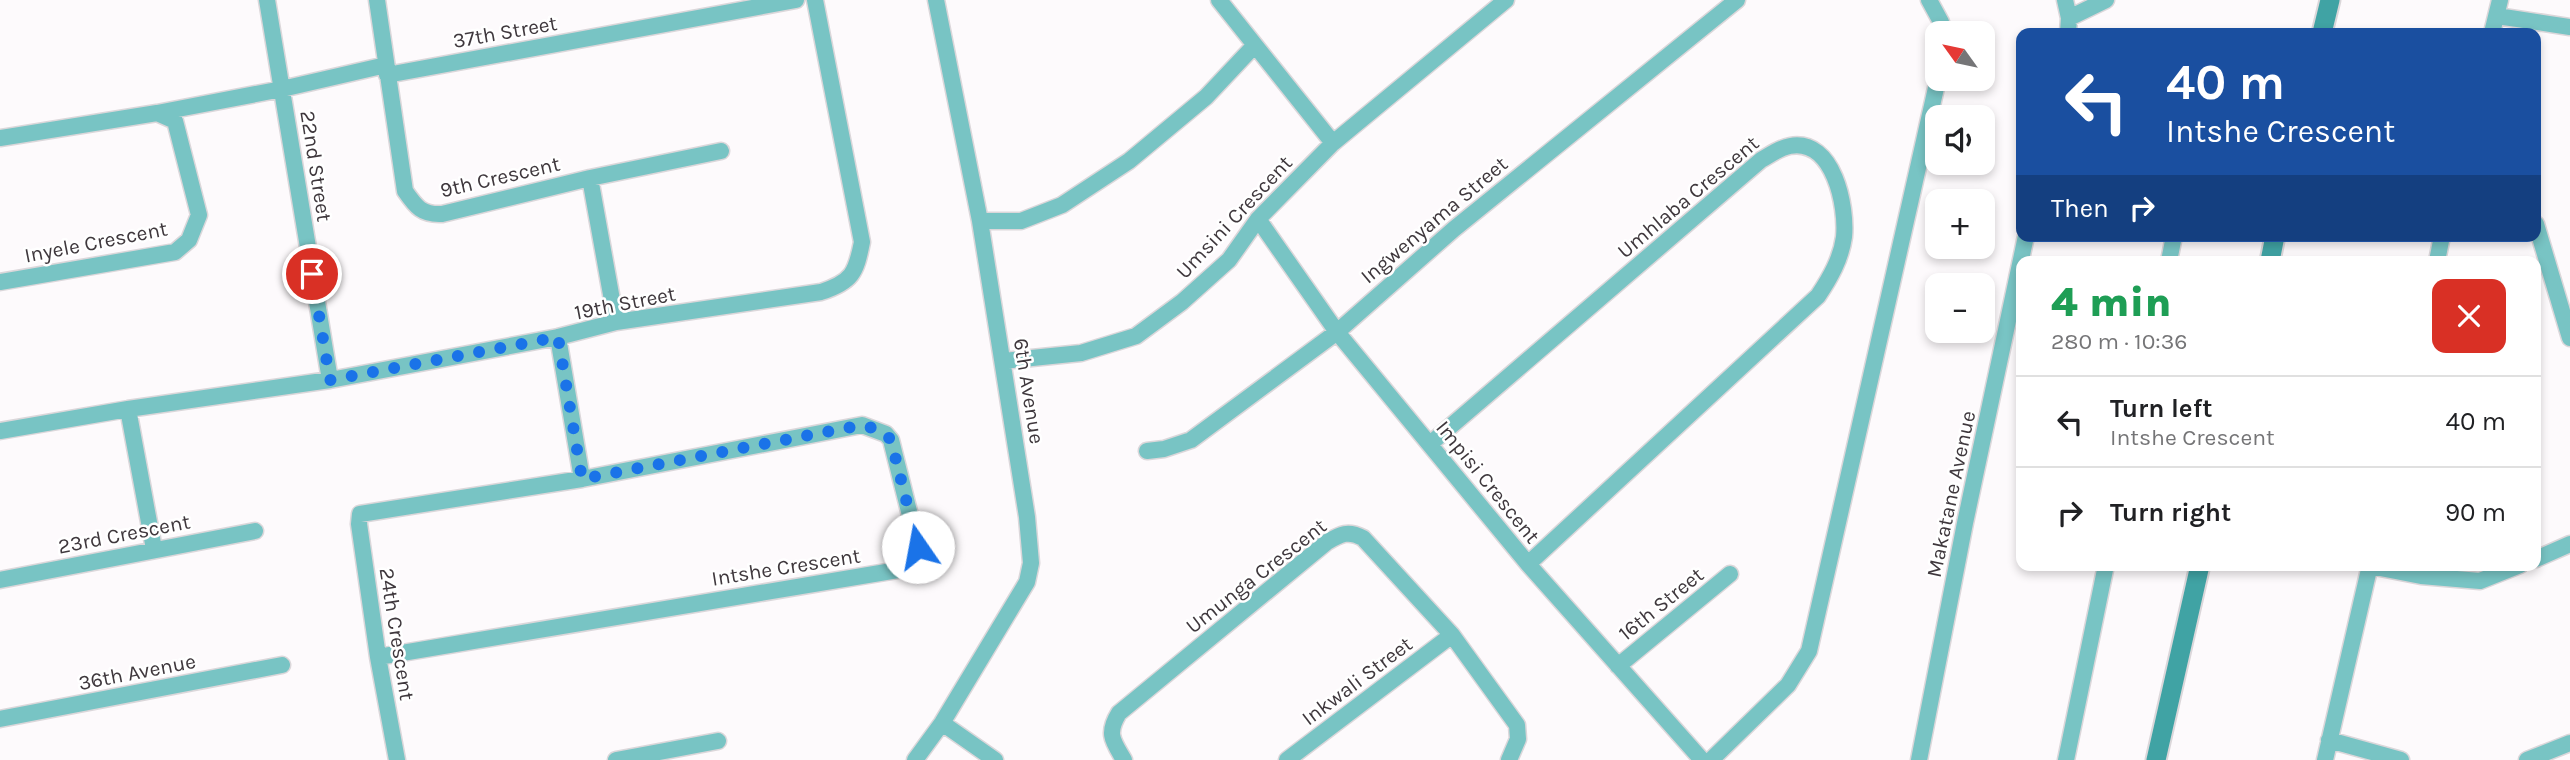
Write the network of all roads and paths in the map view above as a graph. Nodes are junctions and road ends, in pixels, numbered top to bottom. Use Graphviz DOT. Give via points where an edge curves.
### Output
graph roads {
  1 [pos="267,0"];
  2 [pos="377,0"];
  3 [pos="796,0"];
  4 [pos="815,0"];
  5 [pos="936,0"];
  6 [pos="1219,0"];
  7 [pos="1506,0"];
  8 [pos="1737,0"];
  9 [pos="1928,0"];
  10 [pos="2065,0"];
  11 [pos="2106,0"];
  12 [pos="2330,0"];
  13 [pos="2498,8"];
  14 [pos="1940,21"];
  15 [pos="2069,25"];
  16 [pos="2570,27"];
  17 [pos="2323,28"];
  18 [pos="2493,28"];
  19 [pos="1254,46"];
  20 [pos="386,70"];
  21 [pos="282,89"];
  22 [pos="1935,91"];
  23 [pos="157,113"];
  24 [pos="0,138"];
  25 [pos="1334,143"];
  26 [pos="721,151"];
  27 [pos="590,178"];
  28 [pos="1258,219"];
  29 [pos="980,221"];
  30 [pos="2541,241"];
  31 [pos="0,282"];
  32 [pos="2016,285"];
  33 [pos="617,322"];
  34 [pos="1337,332"];
  35 [pos="558,337"];
  36 [pos="2570,338"];
  37 [pos="1003,360"];
  38 [pos="330,380"];
  39 [pos="128,409"];
  40 [pos="0,431"];
  41 [pos="1430,444"];
  42 [pos="1147,450"];
  43 [pos="582,479"];
  44 [pos="360,514"];
  45 [pos="255,531"];
  46 [pos="2570,544"];
  47 [pos="154,549"];
  48 [pos="2541,557"];
  49 [pos="1528,564"];
  50 [pos="2105,571"];
  51 [pos="2199,571"];
  52 [pos="2369,571"];
  53 [pos="2397,571"];
  54 [pos="2506,571"];
  55 [pos="1730,575"];
  56 [pos="0,580"];
  57 [pos="1452,635"];
  58 [pos="378,657"];
  59 [pos="282,665"];
  60 [pos="1618,666"];
  61 [pos="0,719"];
  62 [pos="942,723"];
  63 [pos="2329,740"];
  64 [pos="718,741"];
  65 [pos="2570,743"];
  66 [pos="397,760"];
  67 [pos="616,760"];
  68 [pos="915,760"];
  69 [pos="995,760"];
  70 [pos="1124,760"];
  71 [pos="1287,760"];
  72 [pos="1509,760"];
  73 [pos="1702,760"];
  74 [pos="1711,760"];
  75 [pos="1919,760"];
  76 [pos="2066,760"];
  77 [pos="2156,760"];
  78 [pos="2325,760"];
  79 [pos="2401,760"];
  80 [pos="2527,760"];
  1 -- 21 [label="street, 22nd Street"];
  2 -- 20 [label="street, 9th Crescent"];
  3 -- 20 [label="street, 37th Street"];
  4 -- 33 [label="street, 19th Street" via="862,242 852,276 821,292"];
  5 -- 29 [label="street, 6th Avenue"];
  6 -- 19 [label="street"];
  7 -- 25 [label="street, Umsini Crescent"];
  8 -- 34 [label="street, Ingwenyama Street" via="1454,229"];
  9 -- 14 [label="street"];
  10 -- 15 [label="street"];
  11 -- 15 [label="street"];
  12 -- 17 [label="main road"];
  13 -- 16 [label="street"];
  13 -- 18 [label="street"];
  19 -- 25 [label="street"];
  19 -- 29 [label="street" via="1206,97 1129,162 1062,205 1021,221"];
  20 -- 21 [label="street, 37th Street"];
  20 -- 27 [label="street, 9th Crescent" via="405,191 427,215"];
  21 -- 23 [label="street, 37th Street"];
  21 -- 38 [label="street, 22nd Street"];
  22 -- 74 [label="street" via="1809,652 1788,685"];
  23 -- 24 [label="street"];
  23 -- 31 [label="street, Inyele Crescent" via="175,121 199,215 189,240 176,251"];
  25 -- 28 [label="street, Umsini Crescent"];
  26 -- 27 [label="street, 9th Crescent"];
  27 -- 33 [label="street"];
  28 -- 34 [label="street, Impisi Crescent"];
  28 -- 37 [label="street, Umsini Crescent" via="1229,260 1136,337 1081,353"];
  29 -- 37 [label="street, 6th Avenue"];
  30 -- 36 [label="street"];
  32 -- 75 [label="street, Makatane Avenue"];
  33 -- 35 [label="street, 19th Street"];
  34 -- 41 [label="street, Impisi Crescent"];
  34 -- 42 [label="street, Ingwenyama Street" via="1191,440"];
  35 -- 38 [label="street, 19th Street"];
  35 -- 43 [label="street"];
  37 -- 62 [label="street, 6th Avenue" via="1031,563 1027,582"];
  38 -- 39 [label="street, 19th Street"];
  39 -- 40 [label="street, 19th Street"];
  39 -- 47 [label="street"];
  41 -- 49 [label="street, Impisi Crescent"];
  41 -- 49 [label="street, Umhlaba Crescent" via="1761,160 1798,146 1826,162 1839,189 1844,237 1838,260 1818,296"];
  43 -- 44 [label="street, Intshe Crescent"];
  43 -- 58 [label="street, Intshe Crescent" via="862,425 891,440 918,547 912,561 898,570"];
  44 -- 58 [label="street, 24th Crescent"];
  45 -- 47 [label="street, 23rd Crescent"];
  46 -- 48 [label="street"];
  47 -- 56 [label="street, 23rd Crescent"];
  49 -- 60 [label="street, Impisi Crescent"];
  50 -- 76 [label="street"];
  51 -- 77 [label="main road"];
  52 -- 63 [label="street"];
  53 -- 54 [label="street" via="2480,581"];
  55 -- 60 [label="street, 16th Street"];
  57 -- 70 [label="street, Umunga Crescent" via="1363,538 1352,532 1341,534 1119,713 1111,739"];
  57 -- 71 [label="street, Inkwali Street"];
  57 -- 72 [label="street, Umunga Crescent" via="1517,725 1518,738"];
  58 -- 66 [label="street, 24th Crescent"];
  59 -- 61 [label="street, 36th Avenue"];
  60 -- 73 [label="street, Impisi Crescent"];
  62 -- 68 [label="street, 6th Avenue"];
  62 -- 69 [label="street"];
  63 -- 78 [label="street"];
  63 -- 79 [label="street"];
  64 -- 67 [label="street"];
  65 -- 80 [label="street"];
}
